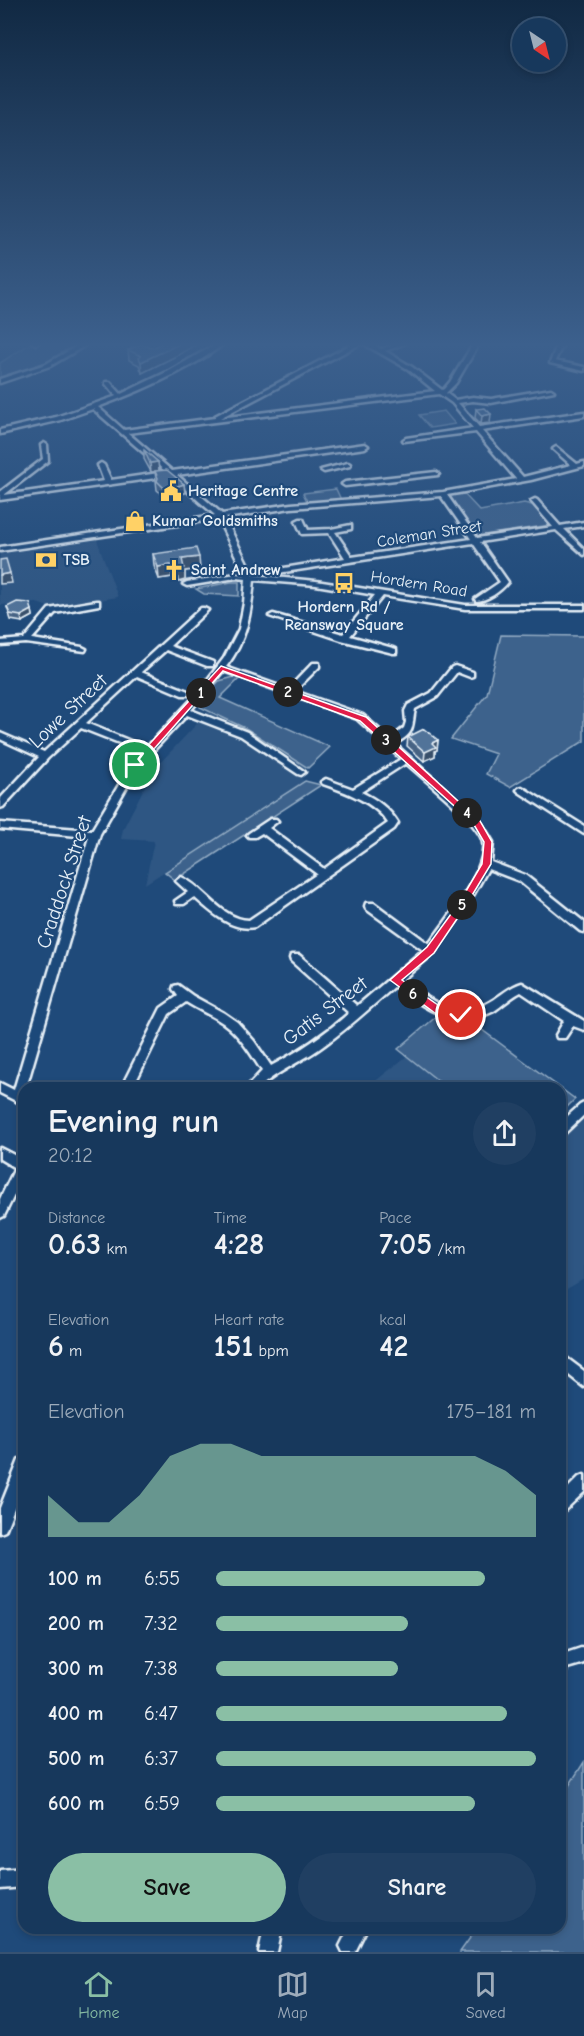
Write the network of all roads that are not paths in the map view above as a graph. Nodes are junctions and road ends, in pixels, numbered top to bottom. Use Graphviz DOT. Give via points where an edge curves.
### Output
graph roads {
  1 [pos="124,433"];
  2 [pos="451,433"];
  3 [pos="481,433"];
  4 [pos="406,440"];
  5 [pos="44,445"];
  6 [pos="365,446"];
  7 [pos="556,449"];
  8 [pos="312,454"];
  9 [pos="101,465"];
  10 [pos="348,465"];
  11 [pos="580,465"];
  12 [pos="171,474"];
  13 [pos="436,474"];
  14 [pos="386,480"];
  15 [pos="521,480"];
  16 [pos="108,482"];
  17 [pos="345,484"];
  18 [pos="442,494"];
  19 [pos="0,496"];
  20 [pos="396,500"];
  21 [pos="546,500"];
  22 [pos="220,516"];
  23 [pos="300,521"];
  24 [pos="584,524"];
  25 [pos="348,526"];
  26 [pos="558,528"];
  27 [pos="331,531"];
  28 [pos="475,541"];
  29 [pos="0,549"];
  30 [pos="584,553"];
  31 [pos="350,560"];
  32 [pos="278,571"];
  33 [pos="250,577"];
  34 [pos="187,584"];
  35 [pos="381,593"];
  36 [pos="479,599"];
  37 [pos="96,603"];
  38 [pos="584,607"];
  39 [pos="198,613"];
  40 [pos="273,616"];
  41 [pos="344,638"];
  42 [pos="26,641"];
  43 [pos="0,643"];
  44 [pos="164,646"];
  45 [pos="82,649"];
  46 [pos="393,651"];
  47 [pos="210,664"];
  48 [pos="316,666"];
  49 [pos="221,668"];
  50 [pos="136,673"];
  51 [pos="470,674"];
  52 [pos="289,692"];
  53 [pos="185,693"];
  54 [pos="185,711"];
  55 [pos="80,724"];
  56 [pos="9,727"];
  57 [pos="0,735"];
  58 [pos="390,743"];
  59 [pos="135,746"];
  60 [pos="45,756"];
  61 [pos="407,759"];
  62 [pos="301,772"];
  63 [pos="326,782"];
  64 [pos="522,790"];
  65 [pos="355,792"];
  66 [pos="0,805"];
  67 [pos="273,821"];
  68 [pos="0,826"];
  69 [pos="262,828"];
  70 [pos="584,831"];
  71 [pos="95,834"];
  72 [pos="252,835"];
  73 [pos="486,864"];
  74 [pos="324,874"];
  75 [pos="182,881"];
  76 [pos="195,892"];
  77 [pos="180,901"];
  78 [pos="370,906"];
  79 [pos="584,928"];
  80 [pos="430,950"];
  81 [pos="295,958"];
  82 [pos="395,980"];
  83 [pos="357,1012"];
  84 [pos="571,1020"];
  85 [pos="584,1026"];
  86 [pos="561,1035"];
  87 [pos="269,1072"];
  88 [pos="130,1080"];
  89 [pos="25,1082"];
  90 [pos="258,1082"];
  91 [pos="0,1088"];
  92 [pos="18,1097"];
  93 [pos="584,1107"];
  94 [pos="566,1124"];
  95 [pos="0,1153"];
  96 [pos="18,1162"];
  97 [pos="18,1174"];
  98 [pos="0,1212"];
  99 [pos="566,1364"];
  100 [pos="582,1376"];
  101 [pos="18,1481"];
  102 [pos="584,1482"];
  103 [pos="566,1499"];
  104 [pos="0,1526"];
  105 [pos="580,1656"];
  106 [pos="566,1661"];
  107 [pos="18,1879"];
  108 [pos="0,1881"];
  109 [pos="272,1934"];
  110 [pos="355,1934"];
  111 [pos="349,1946"];
  112 [pos="268,1952"];
  1 -- 12 [label="street"];
  2 -- 4 [label="street"];
  3 -- 15 [label="street"];
  5 -- 19 [label="street" via="46,460"];
  6 -- 8 [label="street"];
  7 -- 11 [label="street"];
  8 -- 10 [label="street" via="325,471"];
  8 -- 12 [label="street"];
  9 -- 16 [label="street"];
  11 -- 15 [label="street"];
  12 -- 16 [label="street"];
  12 -- 22 [label="street"];
  13 -- 14 [label="street"];
  14 -- 17 [label="street"];
  14 -- 20 [label="street"];
  15 -- 18 [label="street"];
  16 -- 19 [label="street"];
  18 -- 20 [label="street"];
  18 -- 28 [label="street"];
  20 -- 22 [label="street" via="291,506"];
  21 -- 26 [label="street" via="532,502"];
  22 -- 29 [label="street"];
  22 -- 33 [label="street"];
  23 -- 27 [label="street" via="305,532"];
  24 -- 26 [label="street, Coleman Street"];
  25 -- 27 [label="street"];
  26 -- 28 [label="street, Coleman Street"];
  26 -- 30 [label="street"];
  27 -- 31 [label="street"];
  28 -- 31 [label="street, Coleman Street"];
  28 -- 36 [label="street" via="504,582"];
  31 -- 32 [label="street, Coleman Street"];
  33 -- 34 [label="street, Hordern Road"];
  33 -- 35 [label="street, Hordern Road"];
  33 -- 49 [label="street, Craddock Street" via="243,629"];
  35 -- 38 [label="street, Hordern Road" via="473,608"];
  35 -- 41 [label="street"];
  37 -- 42 [label="street" via="52,611"];
  39 -- 44 [label="street, Lowe Street"];
  40 -- 41 [label="street"];
  41 -- 46 [label="street"];
  42 -- 43 [label="street"];
  42 -- 45 [label="street"];
  44 -- 47 [label="street"];
  44 -- 50 [label="street, Lowe Street"];
  48 -- 52 [label="street"];
  49 -- 52 [label="street"];
  49 -- 54 [label="street, Craddock Street"];
  50 -- 53 [label="street"];
  50 -- 55 [label="street, Lowe Street"];
  51 -- 58 [label="street" via="455,669 434,695 411,707 406,730"];
  52 -- 58 [label="street" via="360,717"];
  54 -- 62 [label="street" via="244,734"];
  54 -- 71 [label="street, Craddock Street" via="135,765"];
  55 -- 59 [label="street"];
  55 -- 60 [label="street, Lowe Street"];
  56 -- 57 [label="street"];
  57 -- 60 [label="street"];
  58 -- 61 [label="street"];
  60 -- 66 [label="street, Lowe Street"];
  61 -- 65 [label="street"];
  61 -- 73 [label="street" via="482,827 488,842"];
  63 -- 65 [label="street"];
  64 -- 70 [label="street"];
  65 -- 74 [label="street" via="388,815 393,823"];
  67 -- 69 [label="street"];
  68 -- 71 [label="street"];
  69 -- 72 [label="street"];
  69 -- 74 [label="street"];
  71 -- 89 [label="street, Craddock Street"];
  73 -- 79 [label="street" via="522,878"];
  73 -- 80 [label="street, Gatis Street"];
  74 -- 76 [label="street" via="258,921 244,925 232,922"];
  75 -- 76 [label="street"];
  76 -- 77 [label="street"];
  78 -- 80 [label="street"];
  80 -- 82 [label="street, Gatis Street"];
  81 -- 83 [label="street"];
  82 -- 83 [label="street, Gatis Street"];
  82 -- 84 [label="street" via="438,1010 461,1015 490,1008 515,988 522,987"];
  83 -- 87 [label="street, Gatis Street" via="320,1043"];
  84 -- 85 [label="street"];
  84 -- 86 [label="street"];
  87 -- 88 [label="street" via="227,1020 182,993 165,1011"];
  87 -- 90 [label="street, Gatis Street"];
  91 -- 92 [label="street"];
  93 -- 94 [label="street"];
  95 -- 96 [label="street"];
  97 -- 98 [label="street"];
  99 -- 100 [label="street"];
  101 -- 104 [label="street"];
  102 -- 103 [label="street"];
  105 -- 106 [label="street"];
  107 -- 108 [label="street"];
  109 -- 112 [label="street"];
  110 -- 111 [label="street"];
}
